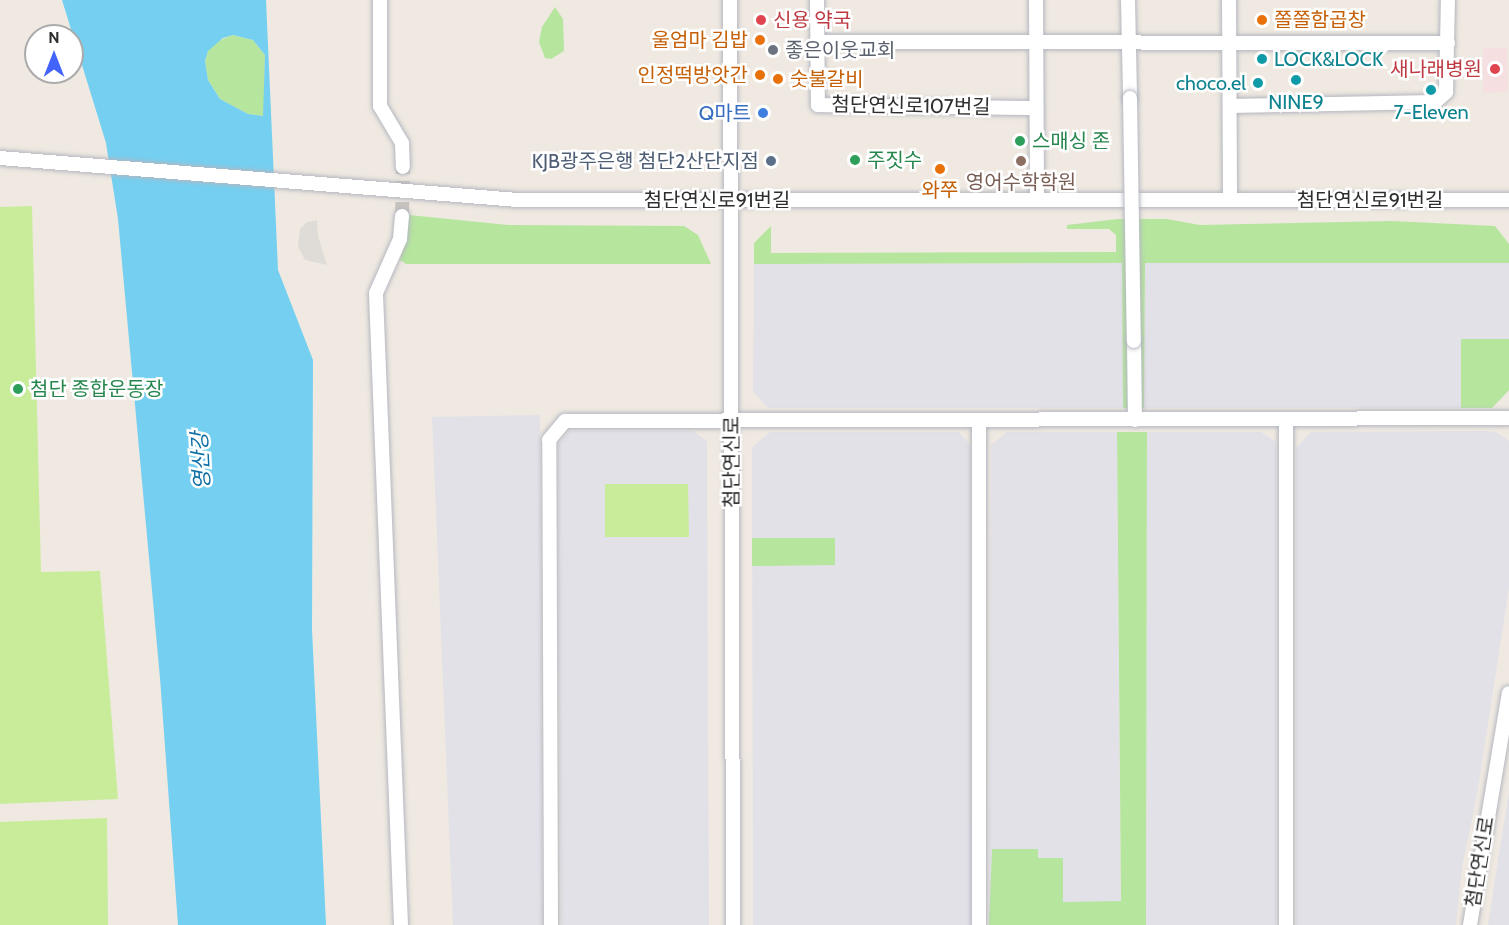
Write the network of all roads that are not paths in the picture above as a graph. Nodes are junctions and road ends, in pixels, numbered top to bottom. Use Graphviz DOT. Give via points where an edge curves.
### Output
graph roads {
  1 [pos="380,0"];
  2 [pos="730,0"];
  3 [pos="817,0"];
  4 [pos="1036,0"];
  5 [pos="1128,0"];
  6 [pos="1229,0"];
  7 [pos="1449,0"];
  8 [pos="817,42"];
  9 [pos="1036,42"];
  10 [pos="1129,42"];
  11 [pos="1229,43"];
  12 [pos="1449,43"];
  13 [pos="1230,106"];
  14 [pos="1036,108"];
  15 [pos="0,158"];
  16 [pos="403,167"];
  17 [pos="730,200"];
  18 [pos="1037,200"];
  19 [pos="1230,200"];
  20 [pos="1509,200"];
  21 [pos="402,216"];
  22 [pos="1509,418"];
  23 [pos="1287,419"];
  24 [pos="1135,420"];
  25 [pos="732,421"];
  26 [pos="979,421"];
  27 [pos="1509,693"];
  28 [pos="401,925"];
  29 [pos="551,925"];
  30 [pos="733,925"];
  31 [pos="979,925"];
  32 [pos="1286,925"];
  33 [pos="1470,925"];
  1 -- 16 [label="street" via="380,106 402,143"];
  2 -- 17 [label="street, 첨단연신로"];
  3 -- 8 [label="street, 첨단연신로107번길"];
  4 -- 9 [label="street"];
  5 -- 10 [label="street"];
  6 -- 11 [label="street"];
  7 -- 12 [label="street"];
  8 -- 9 [label="street"];
  8 -- 14 [label="street, 첨단연신로107번길" via="818,105"];
  9 -- 10 [label="street"];
  9 -- 14 [label="street"];
  10 -- 11 [label="street"];
  10 -- 24 [label="street, bridge"];
  11 -- 12 [label="street"];
  11 -- 13 [label="street"];
  12 -- 13 [label="street" via="1446,92 1435,102"];
  13 -- 19 [label="street"];
  14 -- 18 [label="street"];
  15 -- 17 [label="street, 첨단연신로91번길" via="518,200"];
  17 -- 18 [label="street, 첨단연신로91번길"];
  17 -- 25 [label="street, 첨단연신로"];
  18 -- 19 [label="street, 첨단연신로91번길"];
  19 -- 20 [label="street, 첨단연신로91번길"];
  21 -- 28 [label="street" via="400,239 376,293"];
  22 -- 23 [label="street"];
  23 -- 24 [label="street"];
  23 -- 32 [label="street"];
  24 -- 26 [label="street"];
  25 -- 26 [label="street"];
  25 -- 29 [label="street" via="565,421 549,440"];
  25 -- 30 [label="street, 첨단연신로"];
  26 -- 31 [label="street"];
  27 -- 33 [label="street, 첨단연신로"];
}
